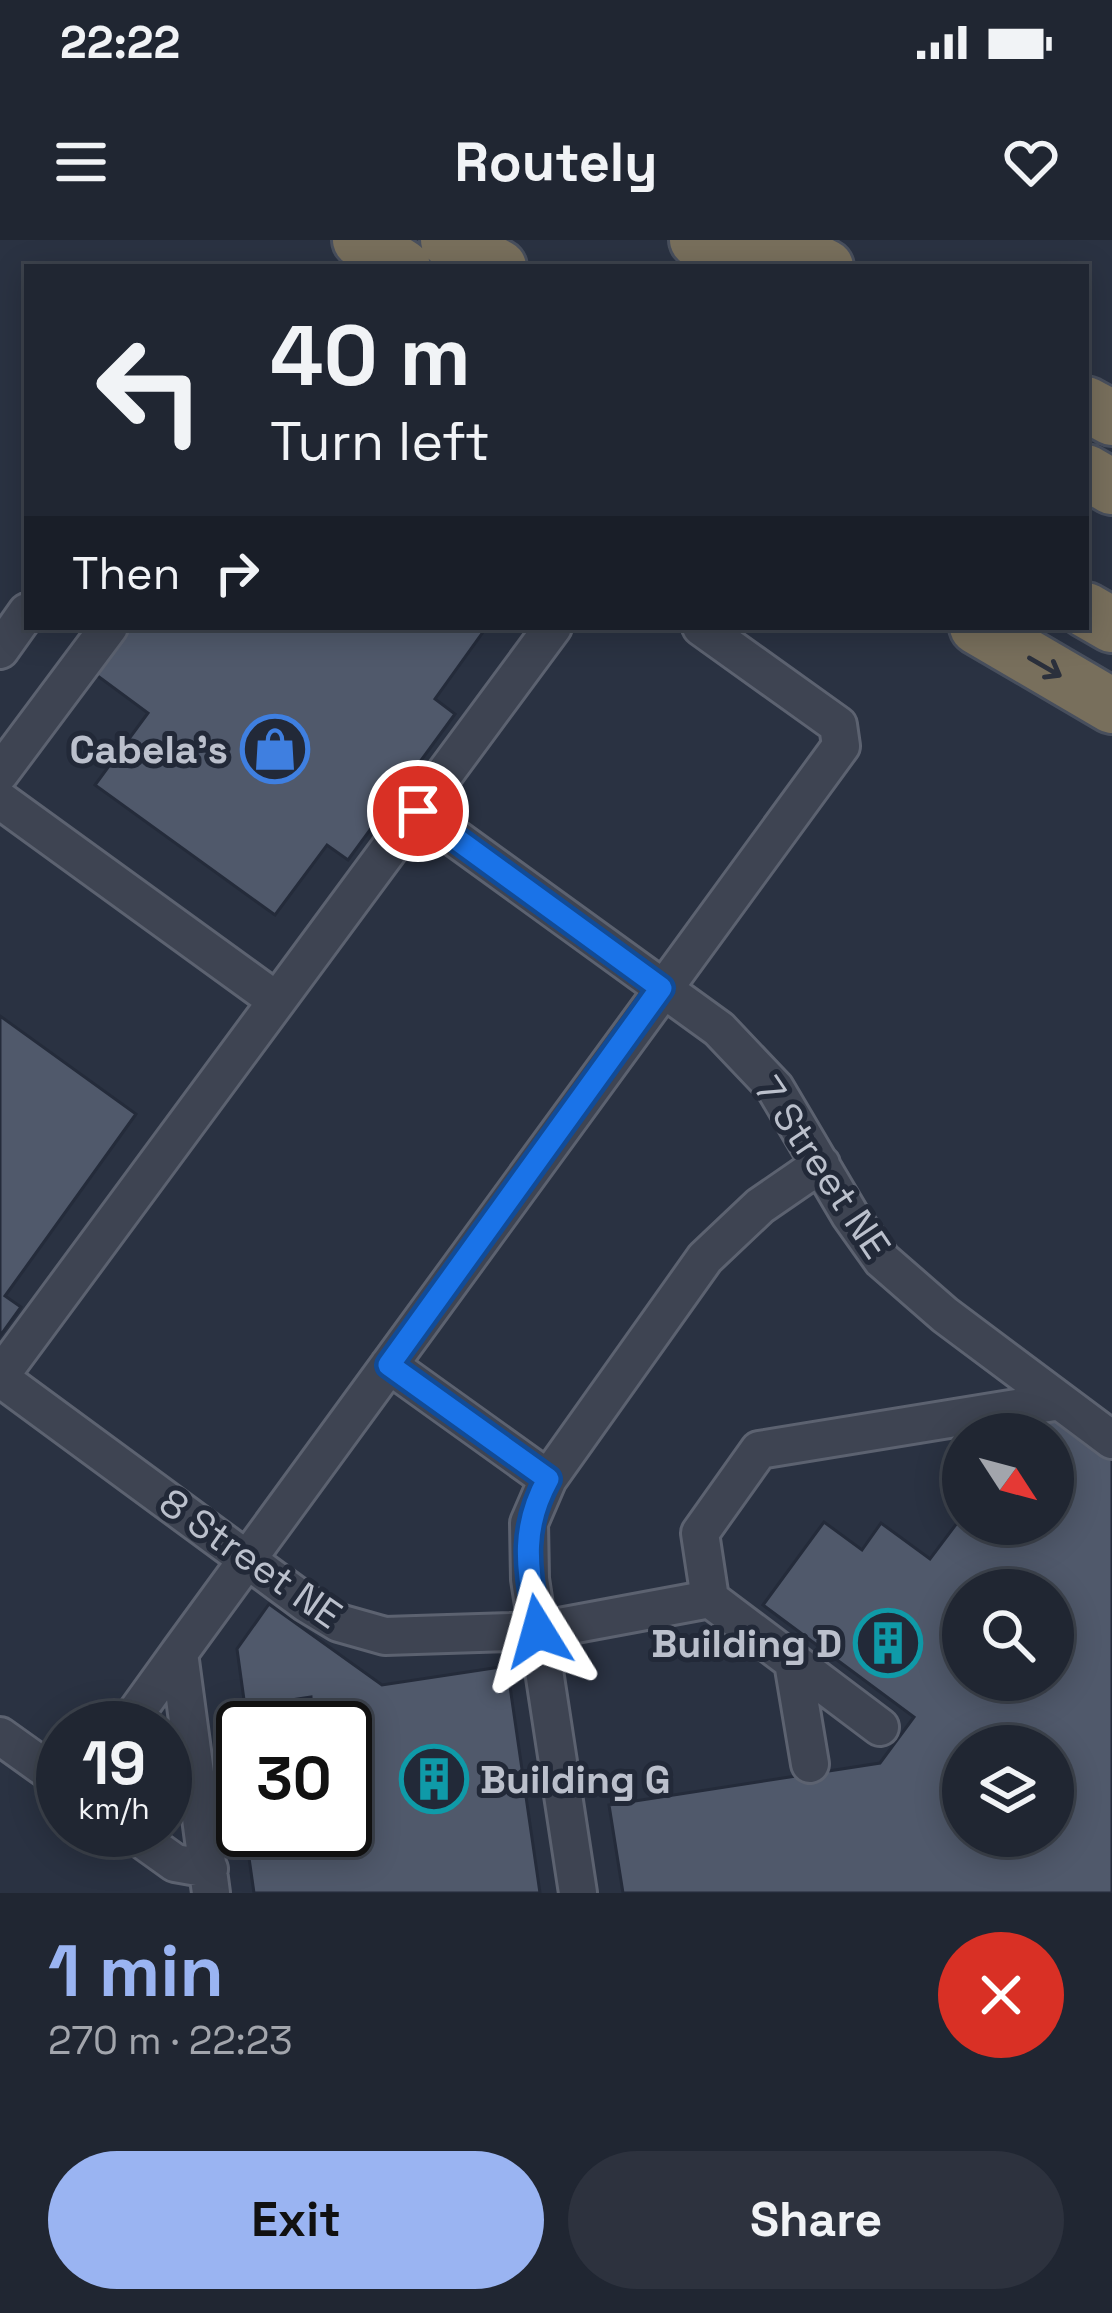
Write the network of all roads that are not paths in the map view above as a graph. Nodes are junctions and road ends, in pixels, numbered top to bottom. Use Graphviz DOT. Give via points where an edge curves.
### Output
graph roads {
  1 [pos="360,240"];
  2 [pos="448,240"];
  3 [pos="697,240"];
  4 [pos="774,240"];
  5 [pos="398,264"];
  6 [pos="493,264"];
  7 [pos="737,264"];
  8 [pos="820,264"];
  9 [pos="24,616"];
  10 [pos="107,630"];
  11 [pos="551,630"];
  12 [pos="705,630"];
  13 [pos="982,630"];
  14 [pos="0,650"];
  15 [pos="1112,706"];
  16 [pos="0,773"];
  17 [pos="0,800"];
  18 [pos="418,811"];
  19 [pos="661,988"];
  20 [pos="277,1000"];
  21 [pos="821,1164"];
  22 [pos="389,1365"];
  23 [pos="0,1377"];
  24 [pos="1060,1401"];
  25 [pos="1112,1439"];
  26 [pos="548,1479"];
  27 [pos="247,1561"];
  28 [pos="710,1599"];
  29 [pos="538,1631"];
  30 [pos="179,1653"];
  31 [pos="794,1662"];
  32 [pos="144,1701"];
  33 [pos="880,1727"];
  34 [pos="0,1736"];
  35 [pos="36,1762"];
  36 [pos="810,1764"];
  37 [pos="168,1857"];
  38 [pos="210,1881"];
  39 [pos="578,1893"];
  1 -- 5 [label="highway"];
  2 -- 6 [label="highway"];
  3 -- 7 [label="highway"];
  4 -- 8 [label="highway"];
  9 -- 14 [label="street"];
  10 -- 16 [label="street"];
  11 -- 18 [label="street"];
  12 -- 19 [label="street" via="838,725 841,746"];
  13 -- 15 [label="highway, one-way"];
  17 -- 20 [label="street"];
  18 -- 19 [label="street, 7 Street NE"];
  18 -- 20 [label="street"];
  19 -- 21 [label="street, 7 Street NE" via="748,1057"];
  19 -- 22 [label="street"];
  20 -- 23 [label="street"];
  21 -- 24 [label="street, 7 Street NE" via="895,1273"];
  21 -- 26 [label="street" via="748,1215 705,1258"];
  22 -- 26 [label="street"];
  22 -- 27 [label="street"];
  23 -- 27 [label="street, 8 Street NE"];
  24 -- 25 [label="street, 7 Street NE"];
  24 -- 28 [label="street" via="759,1450 700,1533"];
  26 -- 29 [label="street" via="526,1550"];
  27 -- 29 [label="street, 8 Street NE" via="322,1614 363,1632"];
  27 -- 30 [label="street"];
  28 -- 29 [label="street, 8 Street NE"];
  28 -- 31 [label="street"];
  29 -- 39 [label="street"];
  30 -- 32 [label="street"];
  30 -- 38 [label="street"];
  31 -- 33 [label="street"];
  31 -- 36 [label="street"];
  34 -- 35 [label="street"];
  37 -- 38 [label="street"];
}
